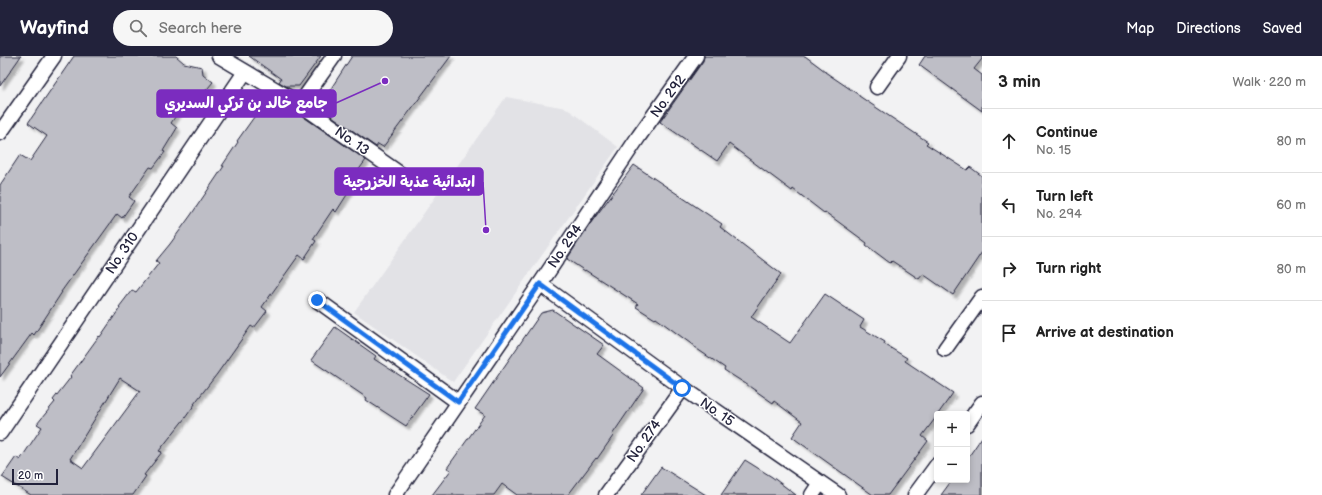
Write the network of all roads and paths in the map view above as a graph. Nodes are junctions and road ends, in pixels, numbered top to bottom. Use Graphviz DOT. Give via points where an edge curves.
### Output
graph roads {
  1 [pos="54,56"];
  2 [pos="218,56"];
  3 [pos="334,56"];
  4 [pos="696,56"];
  5 [pos="899,56"];
  6 [pos="244,72"];
  7 [pos="878,87"];
  8 [pos="300,104"];
  9 [pos="0,133"];
  10 [pos="639,136"];
  11 [pos="403,176"];
  12 [pos="540,284"];
  13 [pos="982,297"];
  14 [pos="317,300"];
  15 [pos="946,349"];
  16 [pos="682,388"];
  17 [pos="458,402"];
  18 [pos="982,403"];
  19 [pos="970,420"];
  20 [pos="0,433"];
  21 [pos="934,469"];
  22 [pos="820,483"];
  23 [pos="395,495"];
  24 [pos="606,495"];
  25 [pos="812,495"];
  26 [pos="838,495"];
  27 [pos="915,495"];
  1 -- 9 [label="street"];
  2 -- 6 [label="street, No. 13"];
  3 -- 8 [label="street"];
  4 -- 10 [label="street, No. 292"];
  5 -- 7 [label="street"];
  6 -- 8 [label="street, No. 13"];
  6 -- 20 [label="street, No. 310"];
  8 -- 11 [label="street, No. 13"];
  10 -- 12 [label="street, No. 294"];
  12 -- 16 [label="street, No. 15"];
  12 -- 17 [label="street, No. 294"];
  13 -- 15 [label="street"];
  14 -- 17 [label="street"];
  16 -- 22 [label="street, No. 15"];
  16 -- 24 [label="street, No. 274"];
  17 -- 23 [label="street, No. 294"];
  18 -- 19 [label="street"];
  21 -- 27 [label="street"];
  22 -- 25 [label="street"];
  22 -- 26 [label="street, No. 15"];
}
